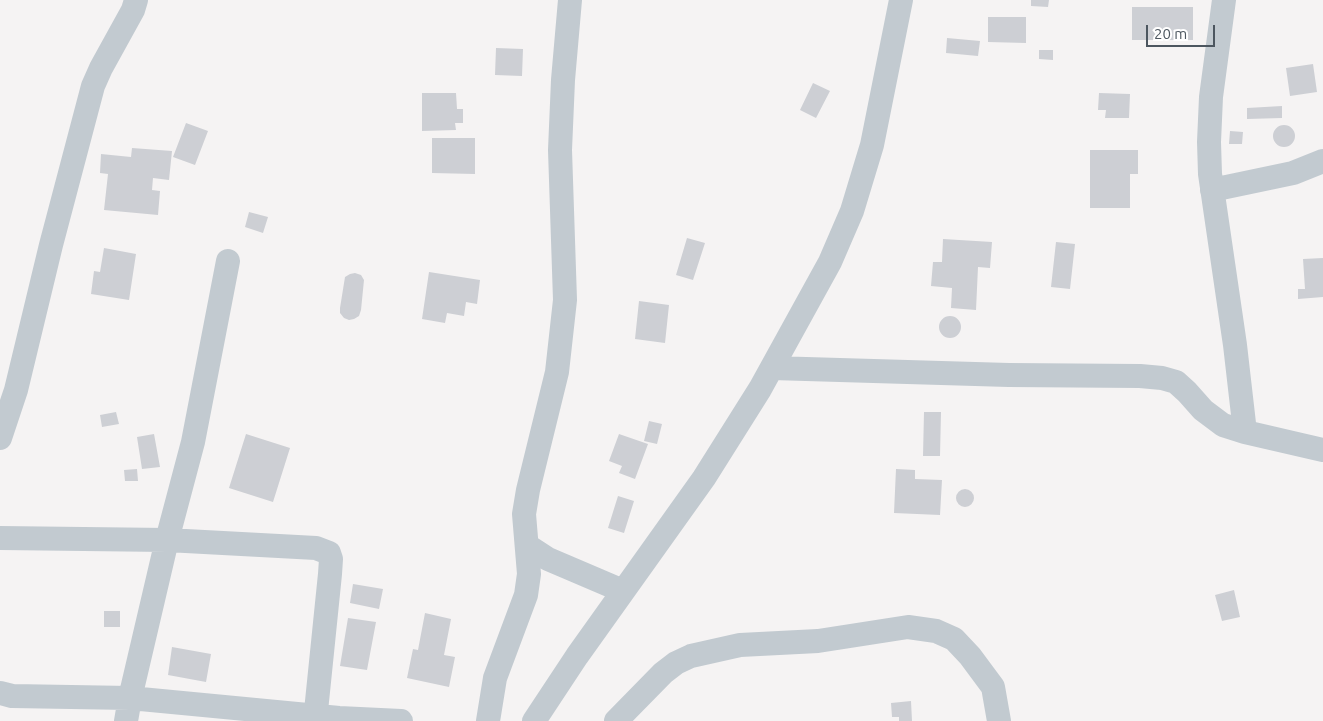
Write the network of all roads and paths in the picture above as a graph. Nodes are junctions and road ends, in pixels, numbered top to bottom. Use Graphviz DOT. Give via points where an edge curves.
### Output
graph roads {
  1 [pos="136,0"];
  2 [pos="570,0"];
  3 [pos="901,0"];
  4 [pos="1224,0"];
  5 [pos="1323,161"];
  6 [pos="1212,190"];
  7 [pos="228,261"];
  8 [pos="772,368"];
  9 [pos="1244,432"];
  10 [pos="0,438"];
  11 [pos="1323,450"];
  12 [pos="0,538"];
  13 [pos="167,540"];
  14 [pos="528,546"];
  15 [pos="623,591"];
  16 [pos="0,694"];
  17 [pos="128,710"];
  18 [pos="316,718"];
  19 [pos="401,721"];
  20 [pos="488,721"];
  21 [pos="534,721"];
  22 [pos="616,721"];
  23 [pos="999,721"];
  1 -- 10 [label="street" via="91,93 16,390"];
  2 -- 14 [label="street" via="560,150 565,300 557,372 524,514"];
  3 -- 8 [label="street" via="872,145 852,211 830,262"];
  4 -- 6 [label="street" via="1211,97"];
  5 -- 6 [label="street" via="1293,173"];
  6 -- 9 [label="street"];
  7 -- 13 [label="street" via="194,442"];
  8 -- 9 [label="street" via="1162,378 1176,382 1222,425"];
  8 -- 15 [label="street" via="704,478"];
  9 -- 11 [label="street"];
  12 -- 13 [label="street"];
  13 -- 17 [label="street"];
  13 -- 18 [label="street" via="316,548 329,553 330,574"];
  14 -- 15 [label="street" via="548,559"];
  14 -- 20 [label="street" via="526,595 495,678"];
  15 -- 21 [label="street"];
  16 -- 17 [label="street"];
  17 -- 18 [label="street"];
  18 -- 19 [label="street"];
  22 -- 23 [label="street" via="663,673 690,656 740,646 818,641 908,627 936,631 954,640 970,656 993,687"];
}
